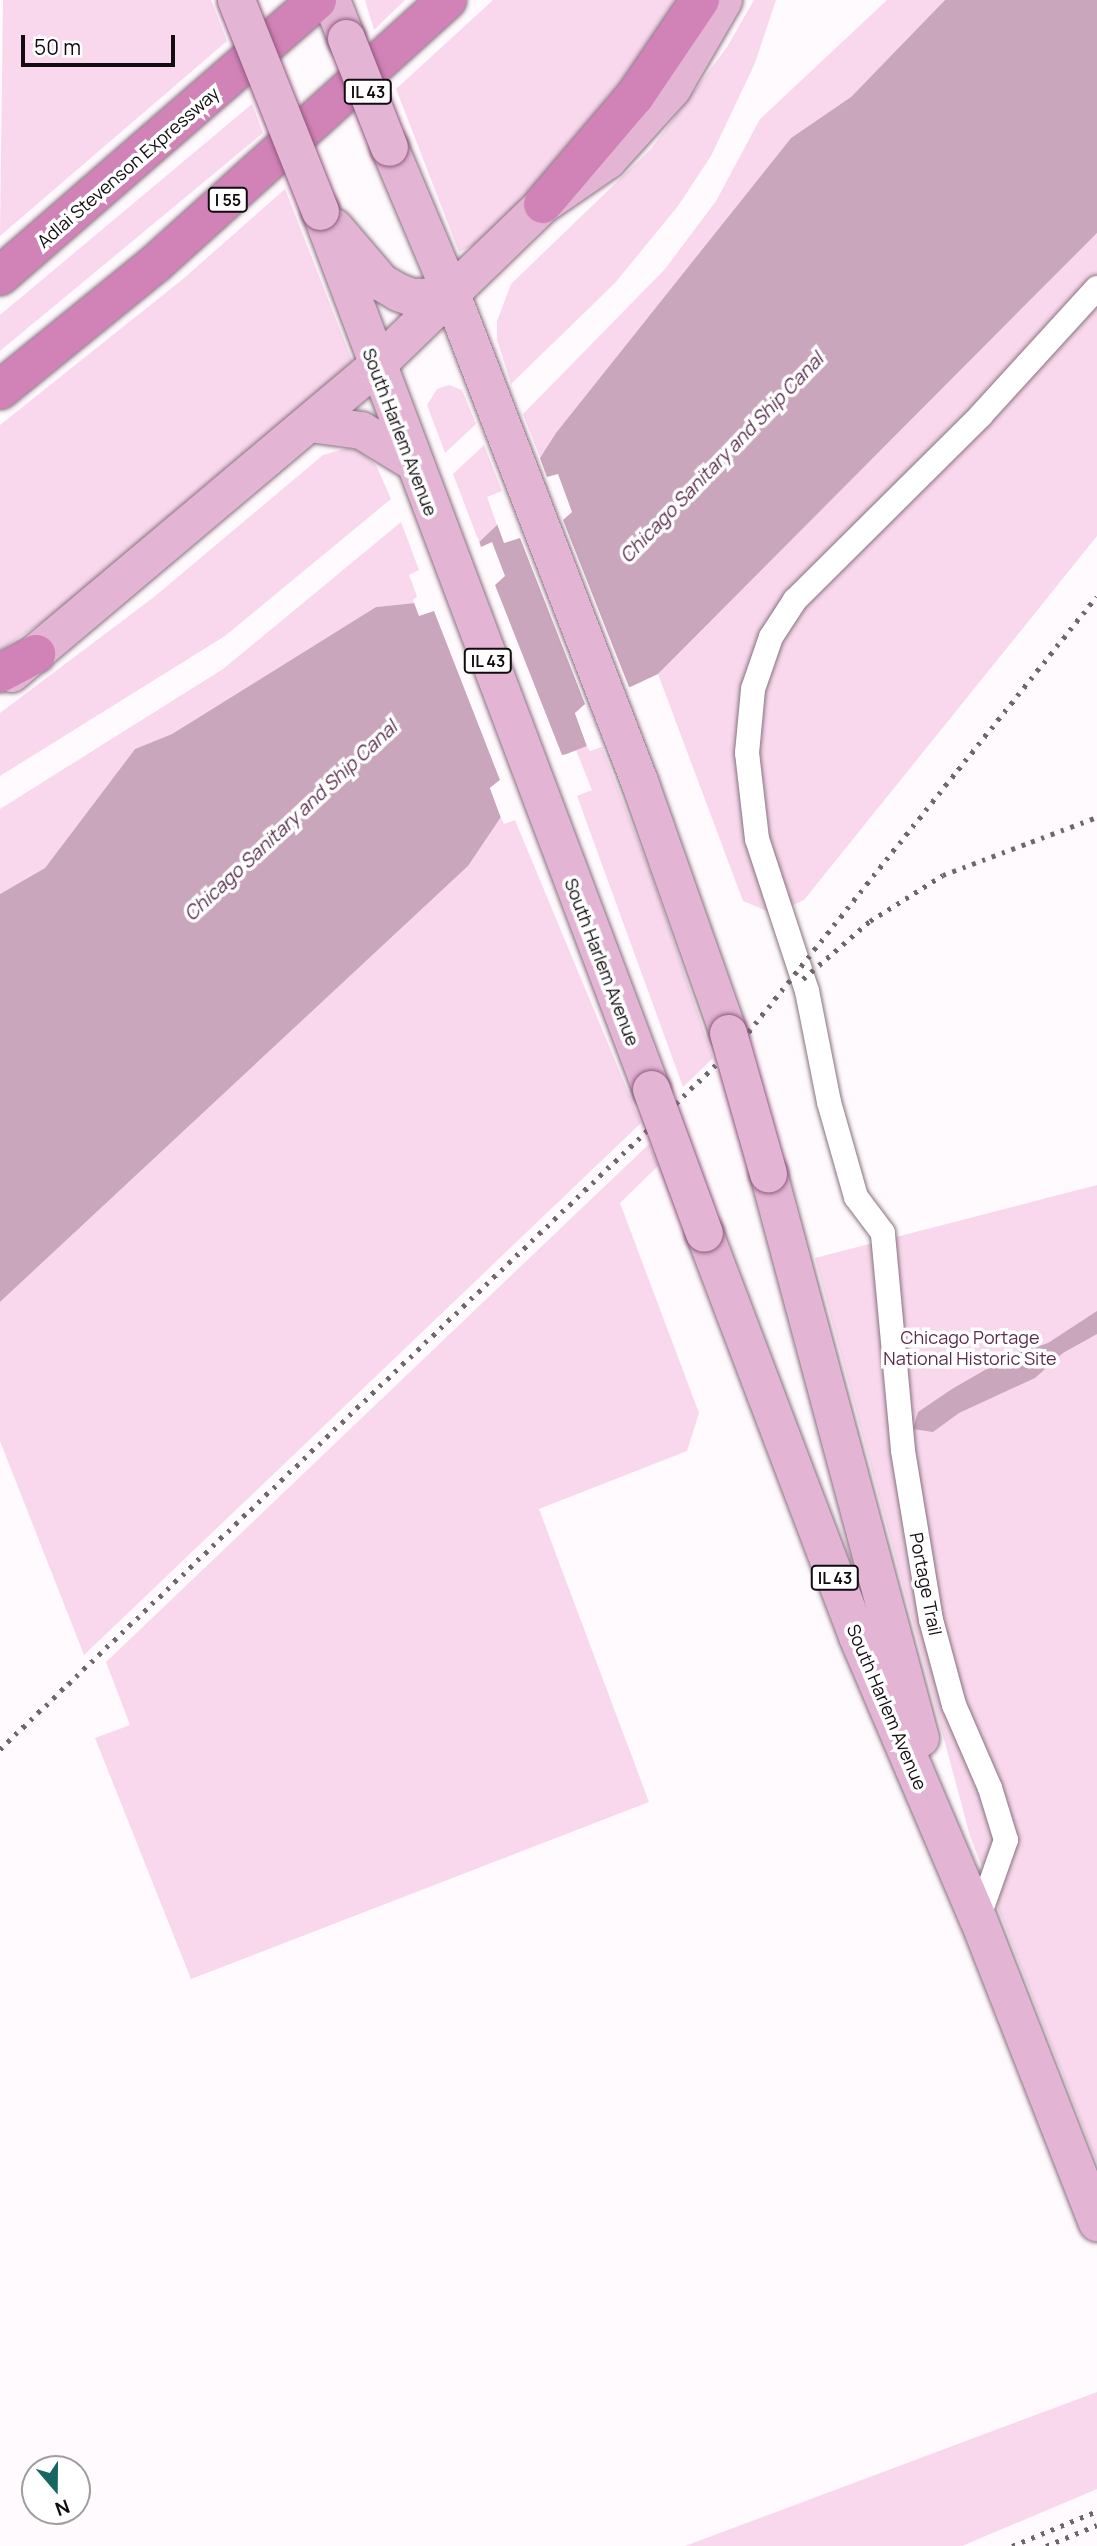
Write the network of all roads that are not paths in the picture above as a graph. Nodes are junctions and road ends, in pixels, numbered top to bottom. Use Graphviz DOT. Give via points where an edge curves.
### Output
graph roads {
  1 [pos="236,0"];
  2 [pos="317,0"];
  3 [pos="331,0"];
  4 [pos="447,0"];
  5 [pos="700,0"];
  6 [pos="723,0"];
  7 [pos="543,204"];
  8 [pos="320,211"];
  9 [pos="0,276"];
  10 [pos="1097,288"];
  11 [pos="453,296"];
  12 [pos="375,366"];
  13 [pos="0,390"];
  14 [pos="309,423"];
  15 [pos="412,461"];
  16 [pos="36,654"];
  17 [pos="0,673"];
  18 [pos="0,682"];
  19 [pos="978,1919"];
  20 [pos="1097,2222"];
  1 -- 8 [label="main road, South Harlem Avenue / IL 43, bridge"];
  2 -- 9 [label="highway, Adlai Stevenson Expressway"];
  3 -- 11 [label="main road, South Harlem Avenue / IL 43, bridge"];
  4 -- 13 [label="highway, I 55" via="154,265"];
  5 -- 7 [label="highway" via="635,96"];
  6 -- 7 [label="main road" via="672,88 607,160"];
  7 -- 11 [label="main road"];
  8 -- 11 [label="main road" via="381,282 412,297"];
  8 -- 12 [label="main road, South Harlem Avenue / IL 43"];
  10 -- 19 [label="street, Portage Trail" via="981,415 795,600 771,637 753,689 747,753 757,839 807,991 829,1102 856,1197 883,1233 903,1450 931,1620 954,1705 990,1788 1006,1840"];
  11 -- 12 [label="main road"];
  11 -- 19 [label="main road, South Harlem Avenue / IL 43, bridge" via="700,946 768,1173 917,1726"];
  12 -- 14 [label="main road"];
  12 -- 15 [label="main road, South Harlem Avenue / IL 43"];
  14 -- 15 [label="main road" via="361,430"];
  14 -- 16 [label="main road"];
  15 -- 19 [label="main road, South Harlem Avenue / IL 43, bridge" via="857,1636"];
  16 -- 17 [label="highway"];
  16 -- 18 [label="main road"];
  19 -- 20 [label="main road, South Harlem Avenue / IL 43"];
}
